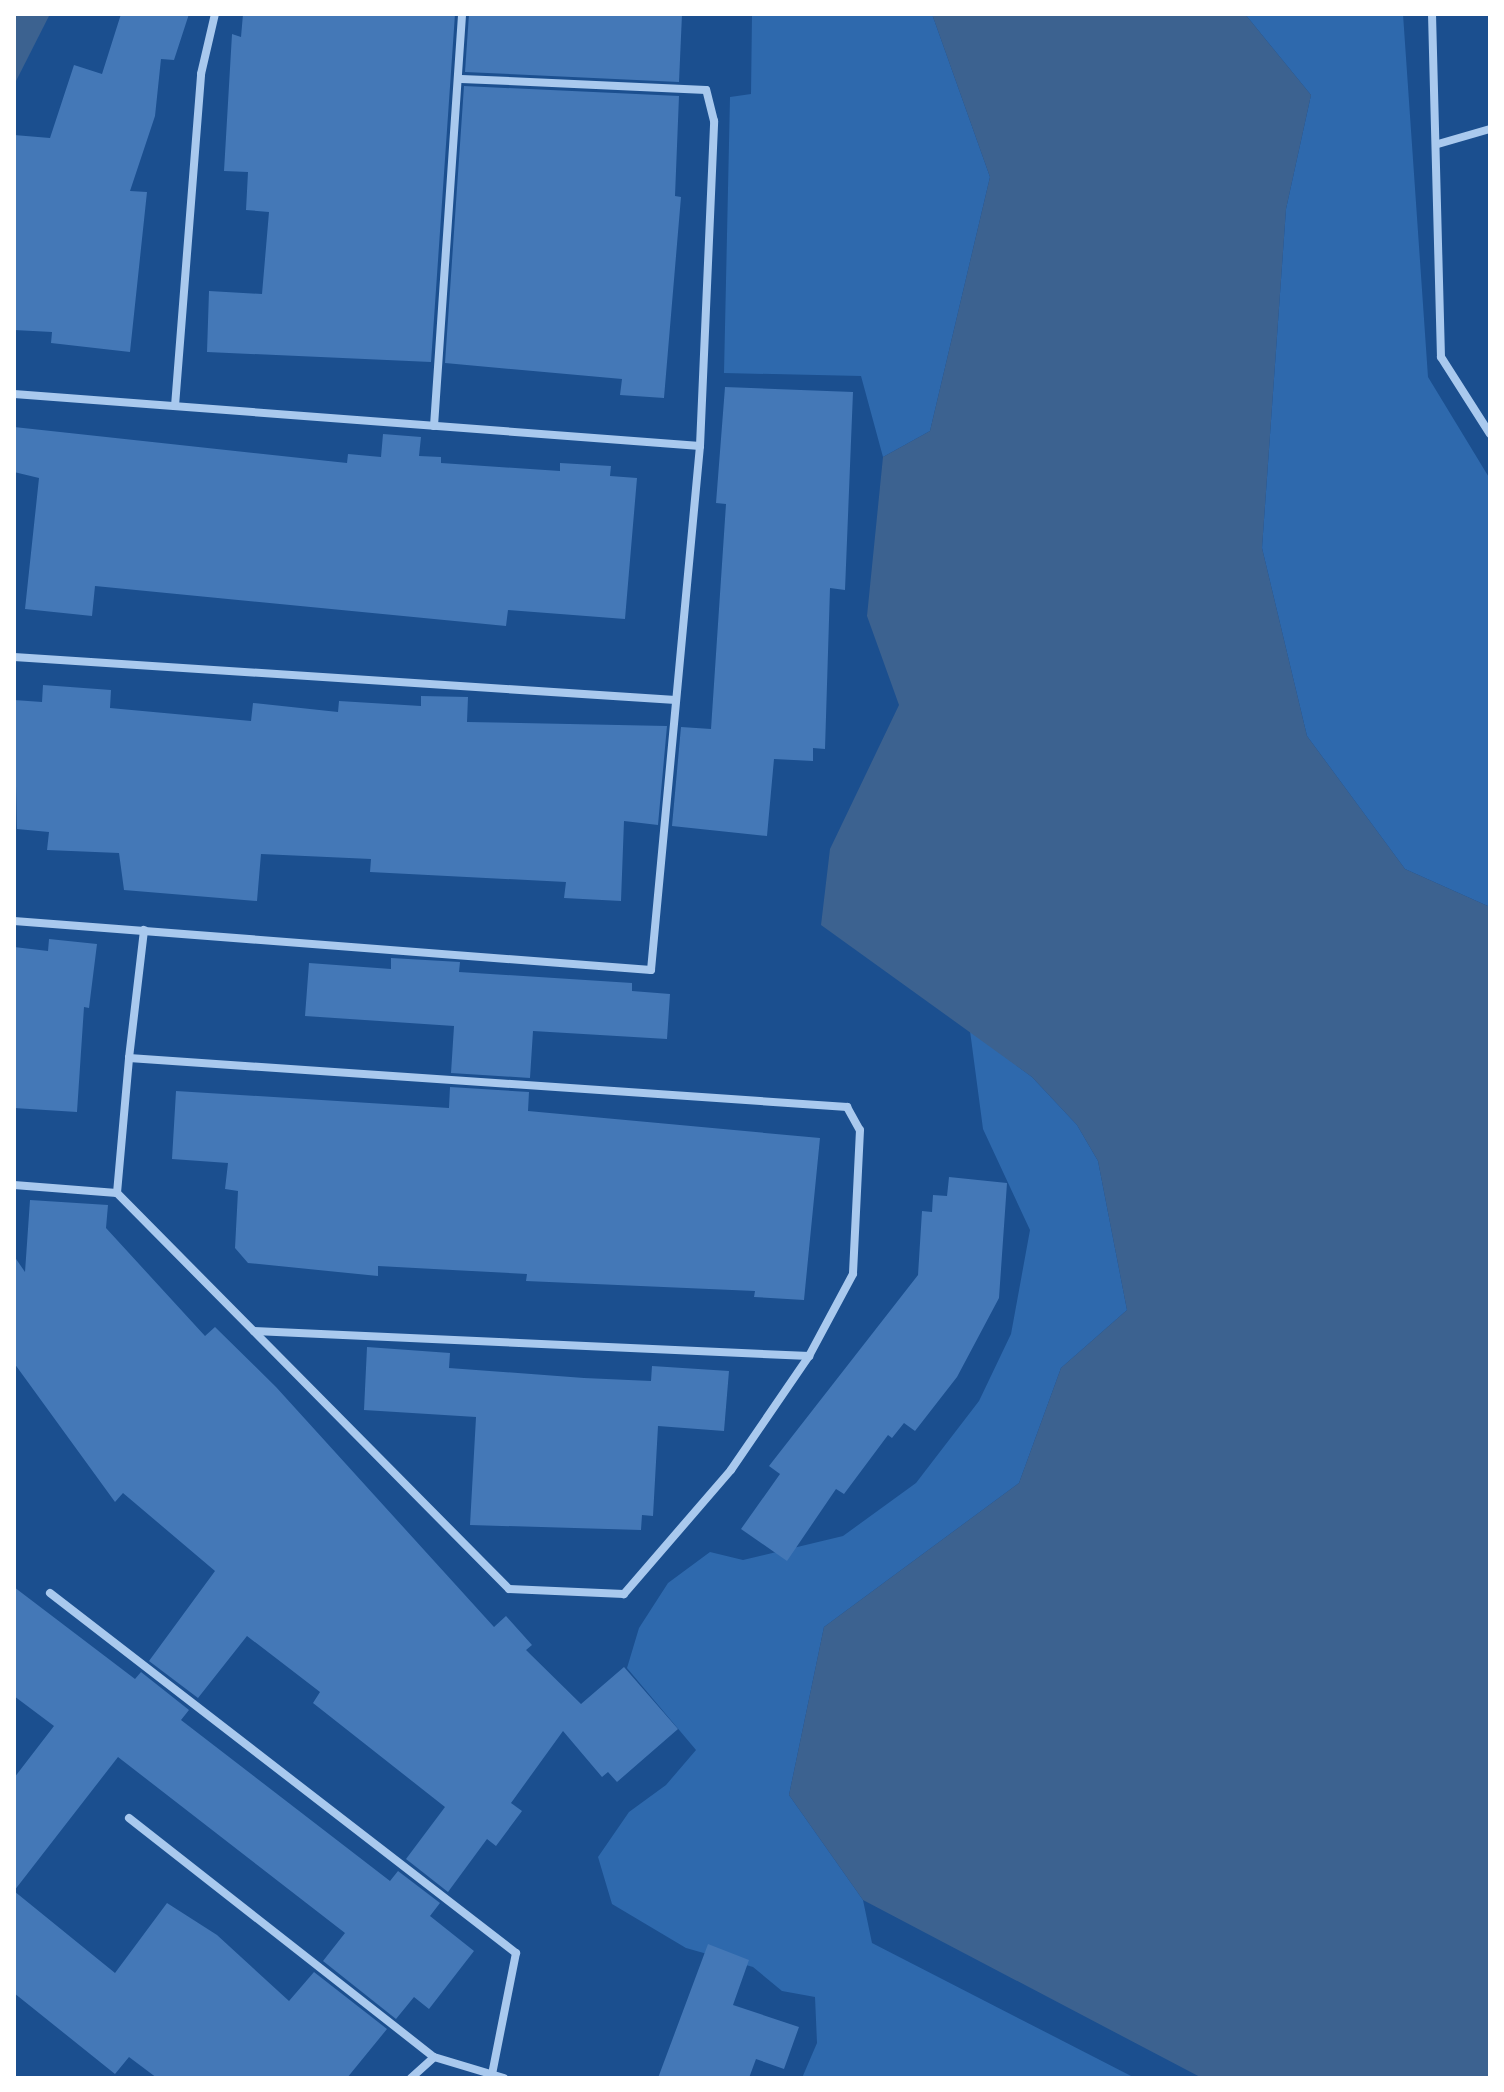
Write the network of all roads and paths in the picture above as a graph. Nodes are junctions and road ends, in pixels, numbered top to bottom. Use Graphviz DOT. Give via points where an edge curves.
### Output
graph roads {
  1 [pos="215,14"];
  2 [pos="462,14"];
  3 [pos="1432,14"];
  4 [pos="461,79"];
  5 [pos="1490,129"];
  6 [pos="1438,144"];
  7 [pos="14,394"];
  8 [pos="175,406"];
  9 [pos="434,426"];
  10 [pos="1490,434"];
  11 [pos="700,446"];
  12 [pos="14,657"];
  13 [pos="676,700"];
  14 [pos="14,921"];
  15 [pos="144,930"];
  16 [pos="129,1058"];
  17 [pos="14,1185"];
  18 [pos="117,1193"];
  19 [pos="254,1331"];
  20 [pos="809,1356"];
  21 [pos="50,1593"];
  22 [pos="129,1818"];
  23 [pos="434,2057"];
  24 [pos="492,2074"];
  25 [pos="411,2078"];
  26 [pos="504,2078"];
  1 -- 8 [label="street" via="201,74"];
  2 -- 4 [label="street"];
  3 -- 6 [label="street"];
  4 -- 9 [label="street"];
  4 -- 11 [label="street" via="706,90 714,121"];
  5 -- 6 [label="street"];
  6 -- 10 [label="street" via="1441,357"];
  7 -- 8 [label="street"];
  8 -- 9 [label="street"];
  9 -- 11 [label="street"];
  11 -- 13 [label="street"];
  12 -- 13 [label="street"];
  13 -- 15 [label="street" via="651,970"];
  14 -- 15 [label="street"];
  15 -- 16 [label="street"];
  16 -- 18 [label="street"];
  16 -- 20 [label="street" via="847,1107 860,1130 853,1274"];
  17 -- 18 [label="street"];
  18 -- 19 [label="street"];
  19 -- 20 [label="street"];
  19 -- 20 [label="street" via="509,1589 624,1594 731,1470"];
  21 -- 24 [label="street" via="516,1953"];
  22 -- 23 [label="street"];
  23 -- 24 [label="street"];
  23 -- 25 [label="street"];
  24 -- 26 [label="street"];
}
